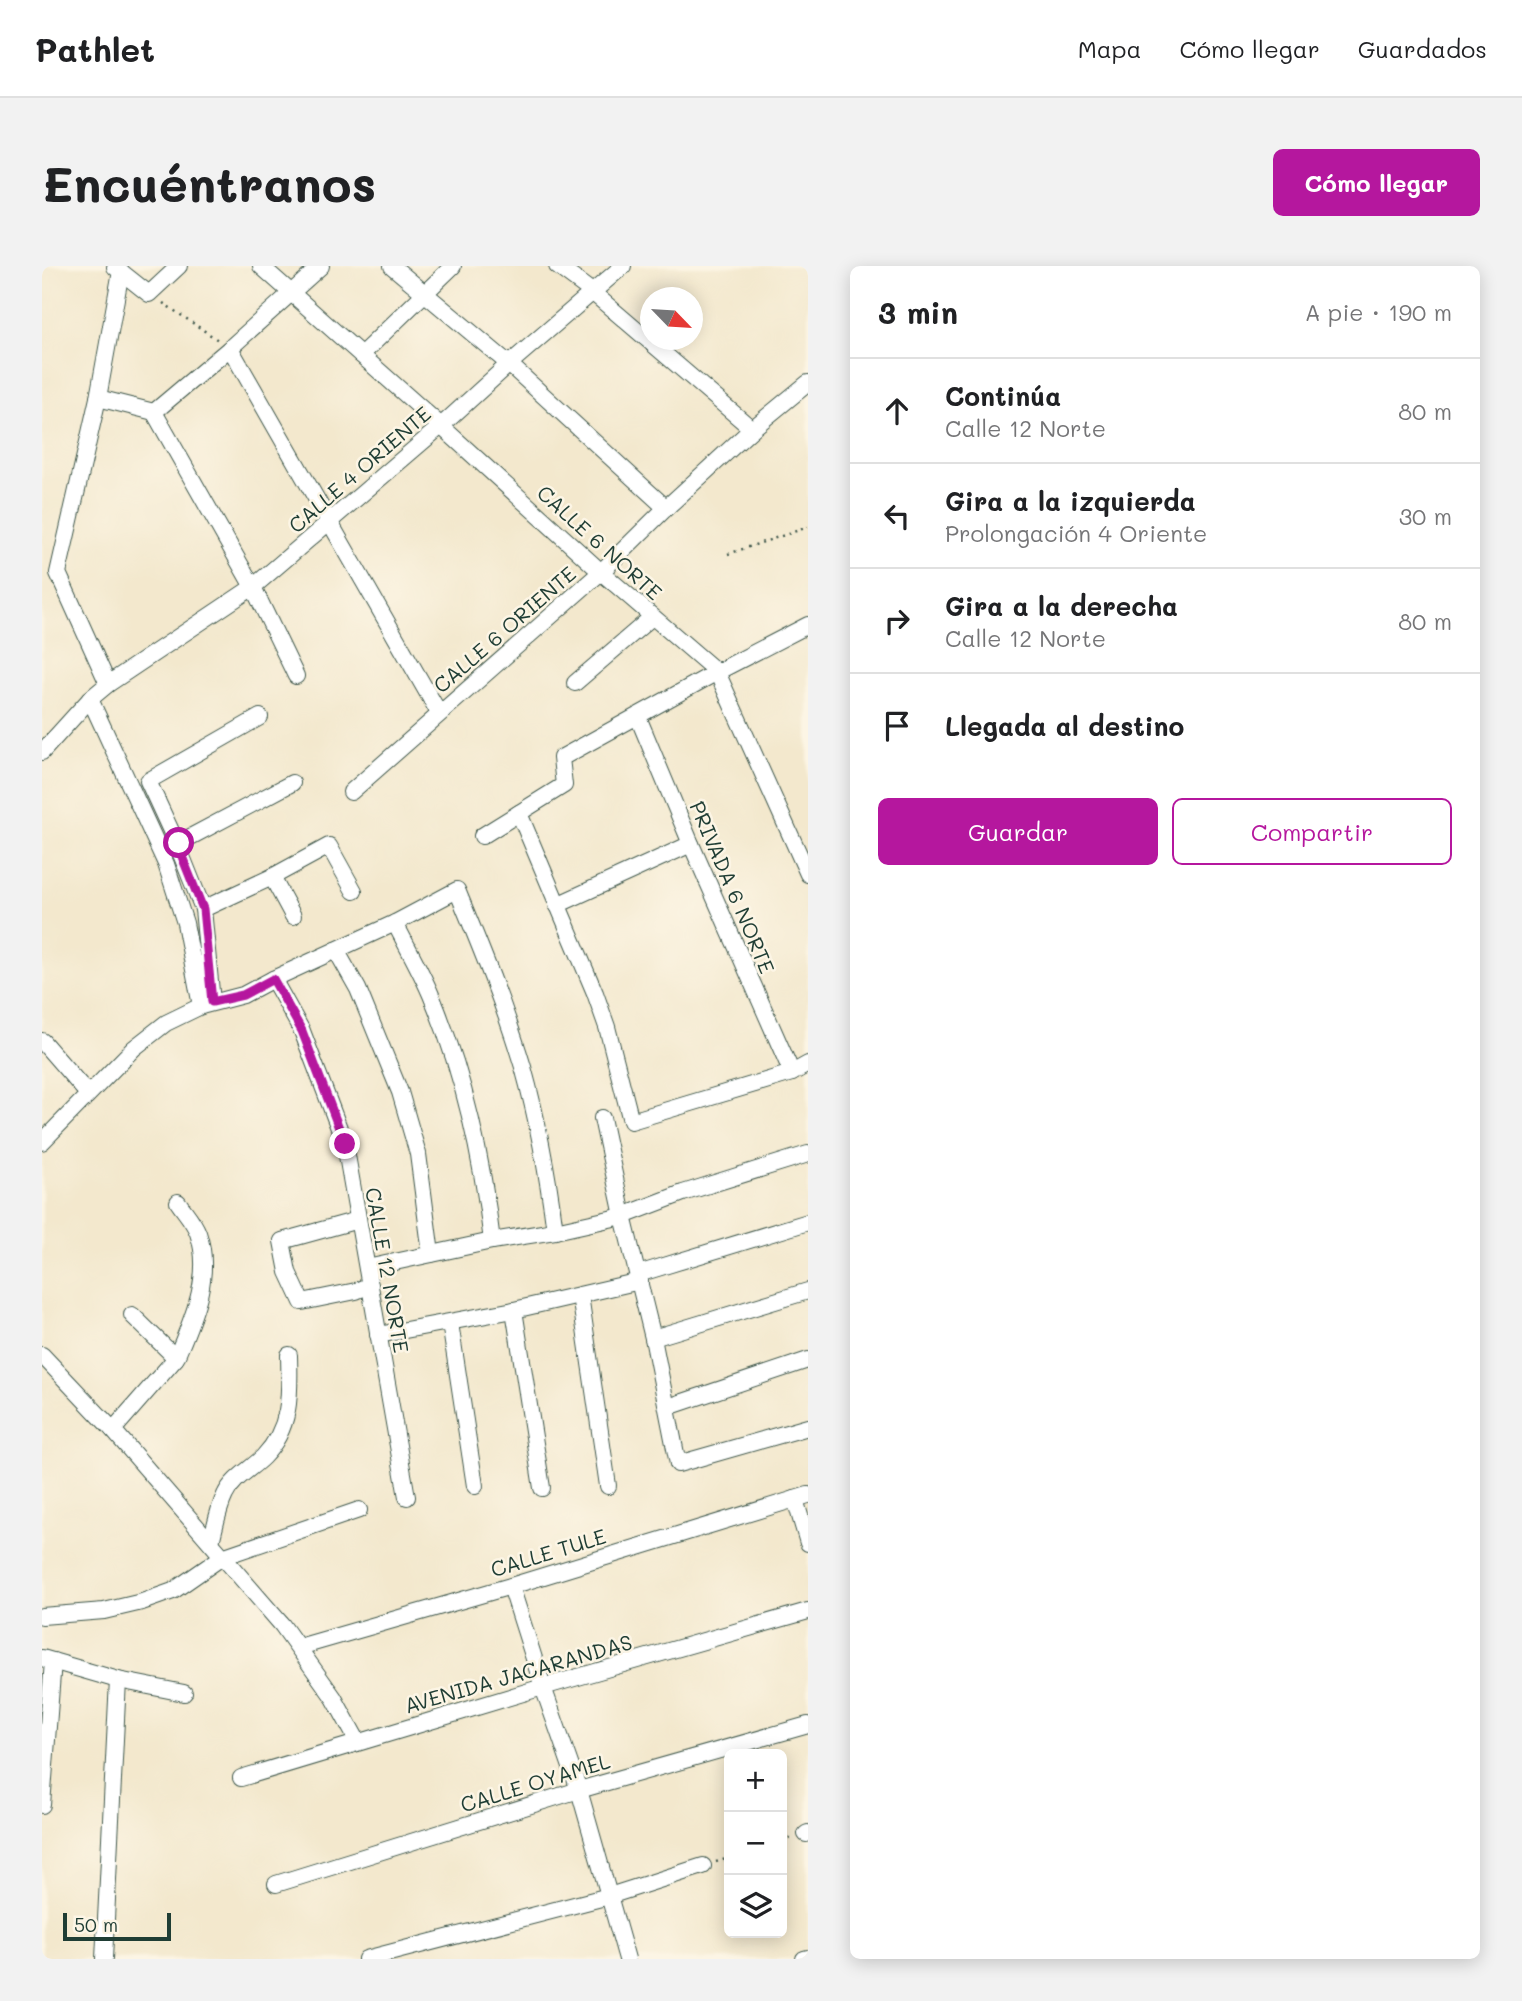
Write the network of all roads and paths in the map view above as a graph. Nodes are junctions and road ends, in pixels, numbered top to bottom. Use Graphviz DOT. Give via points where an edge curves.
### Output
graph roads {
  1 [pos="179,266"];
  2 [pos="261,266"];
  3 [pos="321,266"];
  4 [pos="392,266"];
  5 [pos="453,266"];
  6 [pos="557,266"];
  7 [pos="623,266"];
  8 [pos="117,269"];
  9 [pos="592,292"];
  10 [pos="426,293"];
  11 [pos="290,294"];
  12 [pos="149,295"];
  13 [pos="230,348"];
  14 [pos="361,355"];
  15 [pos="509,364"];
  16 [pos="807,386"];
  17 [pos="98,398"];
  18 [pos="154,412"];
  19 [pos="441,426"];
  20 [pos="752,429"];
  21 [pos="666,508"];
  22 [pos="331,521"];
  23 [pos="808,527"];
  24 [pos="728,554"];
  25 [pos="601,572"];
  26 [pos="253,587"];
  27 [pos="652,617"];
  28 [pos="808,625"];
  29 [pos="716,672"];
  30 [pos="296,676"];
  31 [pos="575,683"];
  32 [pos="108,684"];
  33 [pos="90,699"];
  34 [pos="439,713"];
  35 [pos="260,717"];
  36 [pos="638,717"];
  37 [pos="42,752"];
  38 [pos="292,783"];
  39 [pos="351,792"];
  40 [pos="519,813"];
  41 [pos="482,836"];
  42 [pos="177,844"];
  43 [pos="691,844"];
  44 [pos="808,874"];
  45 [pos="272,877"];
  46 [pos="354,891"];
  47 [pos="557,905"];
  48 [pos="203,909"];
  49 [pos="293,916"];
  50 [pos="395,923"];
  51 [pos="336,950"];
  52 [pos="273,979"];
  53 [pos="207,1004"];
  54 [pos="42,1041"];
  55 [pos="808,1065"];
  56 [pos="792,1073"];
  57 [pos="88,1094"];
  58 [pos="602,1118"];
  59 [pos="42,1142"];
  60 [pos="808,1154"];
  61 [pos="178,1202"];
  62 [pos="623,1216"];
  63 [pos="359,1220"];
  64 [pos="808,1222"];
  65 [pos="555,1231"];
  66 [pos="492,1241"];
  67 [pos="431,1254"];
  68 [pos="367,1268"];
  69 [pos="639,1278"];
  70 [pos="370,1284"];
  71 [pos="808,1290"];
  72 [pos="580,1295"];
  73 [pos="514,1310"];
  74 [pos="132,1315"];
  75 [pos="450,1322"];
  76 [pos="378,1335"];
  77 [pos="653,1338"];
  78 [pos="42,1355"];
  79 [pos="289,1355"];
  80 [pos="176,1359"];
  81 [pos="808,1360"];
  82 [pos="668,1407"];
  83 [pos="808,1427"];
  84 [pos="113,1430"];
  85 [pos="475,1486"];
  86 [pos="608,1486"];
  87 [pos="542,1488"];
  88 [pos="407,1497"];
  89 [pos="801,1497"];
  90 [pos="359,1510"];
  91 [pos="211,1542"];
  92 [pos="808,1543"];
  93 [pos="222,1558"];
  94 [pos="511,1586"];
  95 [pos="808,1611"];
  96 [pos="42,1616"];
  97 [pos="299,1647"];
  98 [pos="47,1659"];
  99 [pos="118,1680"];
  100 [pos="542,1687"];
  101 [pos="184,1693"];
  102 [pos="45,1709"];
  103 [pos="808,1725"];
  104 [pos="358,1742"];
  105 [pos="241,1778"];
  106 [pos="43,1782"];
  107 [pos="579,1790"];
  108 [pos="42,1805"];
  109 [pos="703,1866"];
  110 [pos="276,1884"];
  111 [pos="609,1896"];
  112 [pos="104,1959"];
  113 [pos="366,1959"];
  114 [pos="627,1959"];
  1 -- 12 [label="street"];
  2 -- 11 [label="street, CALLE 6 NORTE"];
  3 -- 11 [label="street"];
  4 -- 10 [label="street"];
  5 -- 10 [label="street"];
  6 -- 9 [label="street"];
  7 -- 9 [label="street, CALLE 4 ORIENTE"];
  8 -- 12 [label="street"];
  8 -- 17 [label="street"];
  9 -- 15 [label="street, CALLE 4 ORIENTE"];
  9 -- 20 [label="street"];
  10 -- 14 [label="street"];
  10 -- 15 [label="street"];
  11 -- 13 [label="street"];
  11 -- 14 [label="street, CALLE 6 NORTE"];
  12 -- 13 [label="path"];
  13 -- 18 [label="street"];
  13 -- 22 [label="street"];
  14 -- 19 [label="street, CALLE 6 NORTE"];
  15 -- 19 [label="street, CALLE 4 ORIENTE"];
  15 -- 21 [label="street"];
  16 -- 20 [label="street, CALLE 6 ORIENTE"];
  17 -- 18 [label="street"];
  17 -- 32 [label="street" via="58,573"];
  18 -- 26 [label="street"];
  19 -- 22 [label="street, CALLE 4 ORIENTE"];
  19 -- 25 [label="street, CALLE 6 NORTE"];
  20 -- 21 [label="street, CALLE 6 ORIENTE"];
  21 -- 25 [label="street, CALLE 6 ORIENTE"];
  22 -- 26 [label="street, CALLE 4 ORIENTE"];
  22 -- 34 [label="street"];
  23 -- 24 [label="path"];
  25 -- 27 [label="street, CALLE 6 NORTE"];
  25 -- 34 [label="street, CALLE 6 ORIENTE"];
  26 -- 30 [label="street"];
  26 -- 32 [label="street, CALLE 4 ORIENTE"];
  27 -- 29 [label="street, CALLE 6 NORTE"];
  27 -- 31 [label="street"];
  28 -- 29 [label="street"];
  29 -- 36 [label="street"];
  29 -- 44 [label="street, CALLE 6 NORTE"];
  32 -- 33 [label="street, CALLE 4 ORIENTE"];
  33 -- 37 [label="street, CALLE 4 ORIENTE"];
  33 -- 53 [label="street" via="166,864"];
  34 -- 39 [label="street, CALLE 6 ORIENTE"];
  35 -- 42 [label="street" via="148,781"];
  36 -- 40 [label="street" via="561,758 564,785"];
  36 -- 43 [label="street, PRIVADA 6 NORTE"];
  38 -- 42 [label="street"];
  40 -- 41 [label="street"];
  40 -- 47 [label="street"];
  42 -- 48 [label="street"];
  43 -- 47 [label="street"];
  43 -- 56 [label="street, PRIVADA 6 NORTE"];
  45 -- 46 [label="street" via="329,846"];
  45 -- 48 [label="street"];
  45 -- 49 [label="street"];
  47 -- 56 [label="street" via="607,1027 631,1121"];
  48 -- 53 [label="street"];
  50 -- 51 [label="street"];
  50 -- 65 [label="street" via="457,890 523,1066"];
  50 -- 66 [label="street" via="449,1041 480,1155"];
  51 -- 52 [label="street"];
  51 -- 67 [label="street" via="358,989 400,1092 418,1154"];
  52 -- 53 [label="street" via="243,995"];
  52 -- 63 [label="street, CALLE 12 NORTE" via="302,1031 345,1144"];
  53 -- 57 [label="street" via="155,1031"];
  54 -- 57 [label="street"];
  55 -- 56 [label="street"];
  57 -- 59 [label="street"];
  58 -- 62 [label="street"];
  60 -- 62 [label="street"];
  61 -- 80 [label="street" via="198,1233 202,1278 195,1315"];
  62 -- 65 [label="street"];
  62 -- 69 [label="street"];
  63 -- 68 [label="street, CALLE 12 NORTE"];
  63 -- 70 [label="street" via="282,1241 288,1272 302,1302"];
  64 -- 69 [label="street"];
  65 -- 66 [label="street"];
  66 -- 67 [label="street"];
  67 -- 68 [label="street"];
  68 -- 70 [label="street, CALLE 12 NORTE"];
  69 -- 72 [label="street"];
  69 -- 77 [label="street"];
  70 -- 76 [label="street, CALLE 12 NORTE"];
  71 -- 77 [label="street"];
  72 -- 73 [label="street"];
  72 -- 86 [label="street"];
  73 -- 75 [label="street"];
  73 -- 87 [label="street"];
  74 -- 80 [label="street"];
  75 -- 76 [label="street"];
  75 -- 85 [label="street"];
  76 -- 88 [label="street, CALLE 12 NORTE"];
  77 -- 82 [label="street"];
  78 -- 84 [label="street"];
  79 -- 91 [label="street" via="290,1395 283,1430 225,1494"];
  80 -- 84 [label="street"];
  81 -- 82 [label="street"];
  82 -- 83 [label="street" via="678,1464"];
  84 -- 91 [label="street"];
  89 -- 92 [label="street"];
  89 -- 94 [label="street, CALLE TULE"];
  90 -- 93 [label="street"];
  91 -- 93 [label="street"];
  93 -- 96 [label="street" via="173,1591 142,1602 104,1611"];
  93 -- 97 [label="street"];
  94 -- 97 [label="street, CALLE TULE"];
  94 -- 100 [label="street"];
  95 -- 100 [label="street, AVENIDA JACARANDAS"];
  97 -- 104 [label="street"];
  98 -- 99 [label="street"];
  98 -- 102 [label="street"];
  99 -- 101 [label="street"];
  99 -- 112 [label="street"];
  100 -- 104 [label="street, AVENIDA JACARANDAS"];
  100 -- 107 [label="street"];
  102 -- 106 [label="street"];
  103 -- 107 [label="street, CALLE OYAMEL"];
  104 -- 105 [label="street, AVENIDA JACARANDAS"];
  106 -- 108 [label="street"];
  107 -- 110 [label="street, CALLE OYAMEL"];
  107 -- 111 [label="street"];
  109 -- 111 [label="street"];
  111 -- 113 [label="street"];
  111 -- 114 [label="street"];
}
